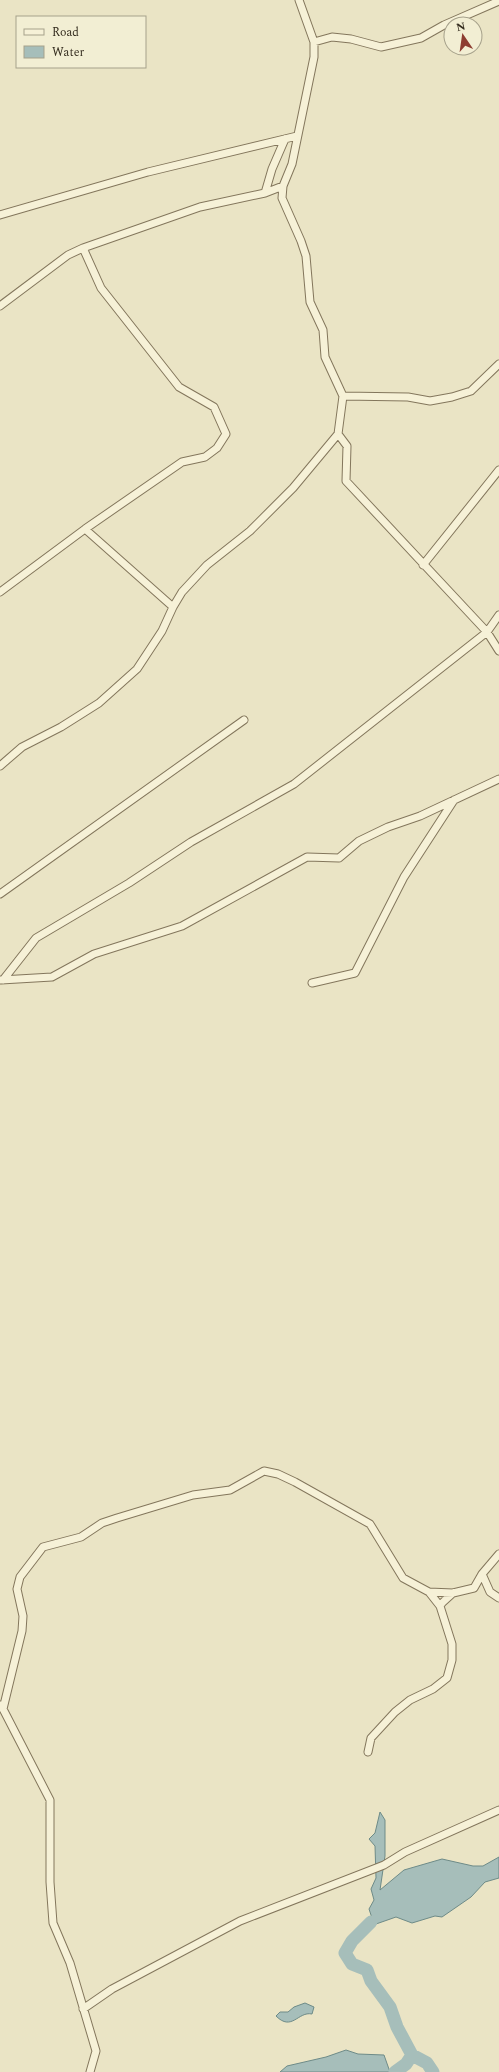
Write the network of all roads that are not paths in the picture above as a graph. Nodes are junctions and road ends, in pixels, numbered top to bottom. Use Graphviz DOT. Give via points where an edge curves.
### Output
graph roads {
  1 [pos="299,0"];
  2 [pos="499,1"];
  3 [pos="314,42"];
  4 [pos="297,136"];
  5 [pos="285,139"];
  6 [pos="283,186"];
  7 [pos="265,193"];
  8 [pos="0,215"];
  9 [pos="83,248"];
  10 [pos="0,306"];
  11 [pos="499,364"];
  12 [pos="343,396"];
  13 [pos="338,434"];
  14 [pos="499,470"];
  15 [pos="85,529"];
  16 [pos="423,565"];
  17 [pos="0,592"];
  18 [pos="173,607"];
  19 [pos="499,615"];
  20 [pos="487,632"];
  21 [pos="499,651"];
  22 [pos="244,720"];
  23 [pos="0,766"];
  24 [pos="499,779"];
  25 [pos="455,799"];
  26 [pos="0,894"];
  27 [pos="1,980"];
  28 [pos="312,983"];
  29 [pos="499,1554"];
  30 [pos="482,1574"];
  31 [pos="474,1588"];
  32 [pos="429,1592"];
  33 [pos="490,1592"];
  34 [pos="453,1593"];
  35 [pos="499,1598"];
  36 [pos="440,1606"];
  37 [pos="2,1706"];
  38 [pos="368,1752"];
  39 [pos="499,1810"];
  40 [pos="83,2009"];
  41 [pos="90,2072"];
  1 -- 3 [label="street"];
  2 -- 3 [label="street" via="421,38 381,47 332,37"];
  3 -- 4 [label="street" via="314,57"];
  4 -- 5 [label="street"];
  4 -- 6 [label="street" via="292,164"];
  5 -- 7 [label="street"];
  5 -- 8 [label="street" via="148,172"];
  6 -- 7 [label="street"];
  6 -- 12 [label="street" via="282,198 306,256 310,302 323,330 325,357"];
  7 -- 9 [label="street" via="200,207"];
  9 -- 10 [label="street" via="68,255"];
  9 -- 15 [label="street" via="101,288 179,387 214,407 226,434 217,448 205,457 182,462"];
  11 -- 12 [label="street" via="471,391 452,397 430,401 408,397"];
  12 -- 13 [label="street"];
  13 -- 16 [label="street" via="347,446 346,481"];
  13 -- 18 [label="street" via="293,488 250,531 207,565 182,592"];
  14 -- 16 [label="street"];
  15 -- 17 [label="street"];
  15 -- 18 [label="street"];
  16 -- 20 [label="street"];
  18 -- 23 [label="street" via="162,631 137,669 99,703 22,747"];
  19 -- 20 [label="street"];
  20 -- 21 [label="street"];
  20 -- 27 [label="street" via="294,784 191,842 129,883 36,938"];
  22 -- 26 [label="street"];
  24 -- 25 [label="street"];
  25 -- 27 [label="street" via="359,841 339,858 307,857 182,926 94,954 52,977"];
  25 -- 28 [label="street" via="404,877 355,973"];
  29 -- 30 [label="street"];
  30 -- 31 [label="street"];
  30 -- 33 [label="street"];
  31 -- 33 [label="street"];
  31 -- 34 [label="street"];
  32 -- 34 [label="street"];
  32 -- 36 [label="street"];
  32 -- 37 [label="street" via="403,1578 370,1524 295,1482 264,1471 230,1490 193,1495 117,1518 102,1523 80,1537 43,1547 20,1577 17,1589 23,1616 22,1631"];
  33 -- 35 [label="street"];
  34 -- 36 [label="street"];
  36 -- 38 [label="street" via="452,1644 452,1660 447,1678 395,1712 371,1738"];
  37 -- 40 [label="street" via="50,1800 53,1923 70,1963"];
  39 -- 40 [label="street" via="405,1852 384,1865 240,1921 112,1989"];
  40 -- 41 [label="street" via="96,2051"];
}
